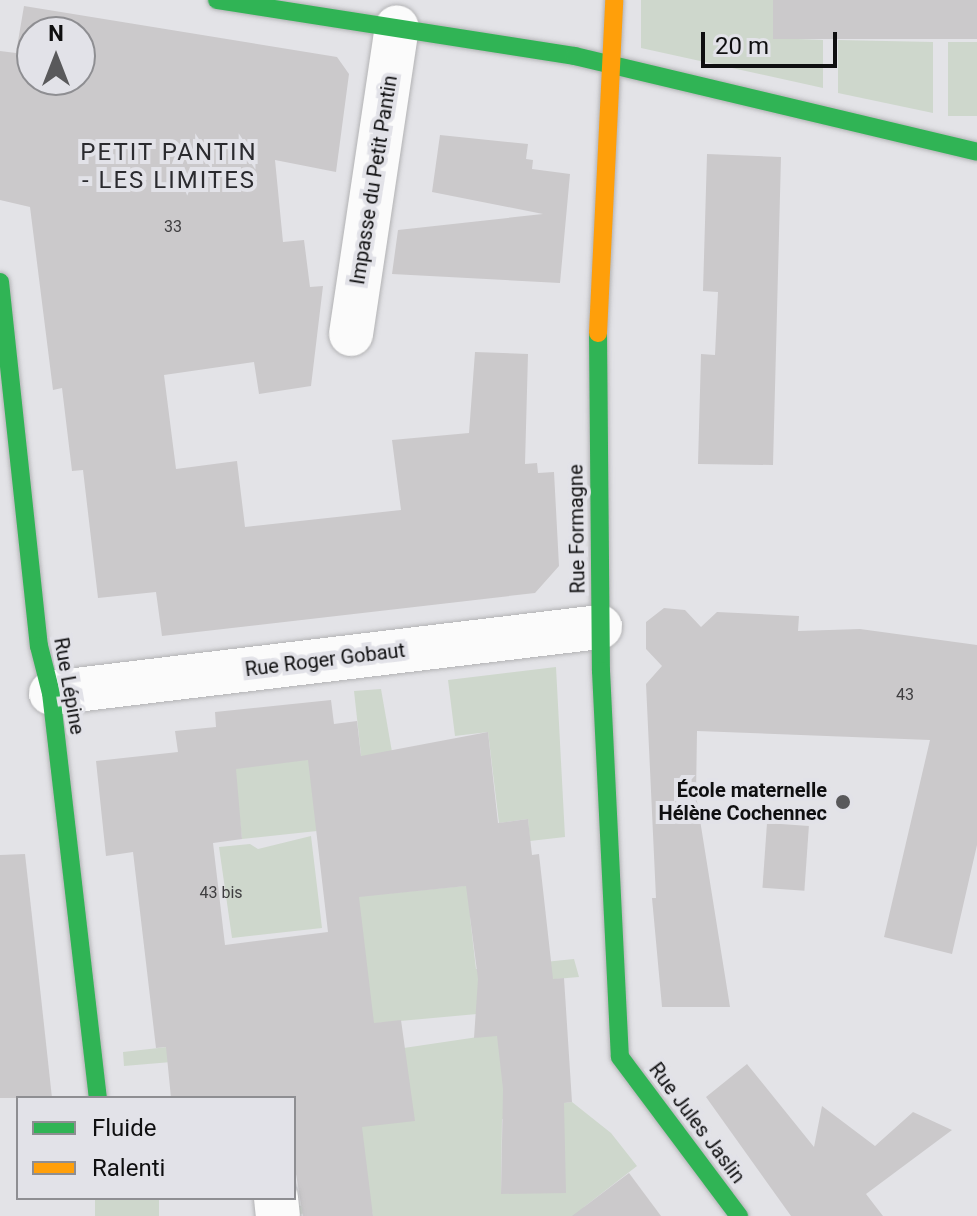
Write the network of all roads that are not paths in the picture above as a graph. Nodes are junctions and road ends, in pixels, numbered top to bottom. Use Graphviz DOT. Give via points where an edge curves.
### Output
graph roads {
  1 [pos="217,0"];
  2 [pos="614,0"];
  3 [pos="397,27"];
  4 [pos="608,63"];
  5 [pos="977,152"];
  6 [pos="0,282"];
  7 [pos="351,334"];
  8 [pos="600,627"];
  9 [pos="51,693"];
  10 [pos="620,1057"];
  11 [pos="98,1096"];
  12 [pos="739,1216"];
  1 -- 3 [label="street"];
  2 -- 4 [label="street, Rue Formagne"];
  3 -- 4 [label="street"];
  3 -- 7 [label="street, Impasse du Petit Pantin"];
  4 -- 5 [label="street"];
  4 -- 8 [label="street, Rue Formagne" via="596,420"];
  6 -- 9 [label="street, Rue Lépine" via="39,646"];
  8 -- 9 [label="street, Rue Roger Gobaut"];
  8 -- 10 [label="street, Rue Formagne"];
  9 -- 11 [label="street, Rue Lépine"];
  10 -- 12 [label="street, Rue Jules Jaslin"];
}
